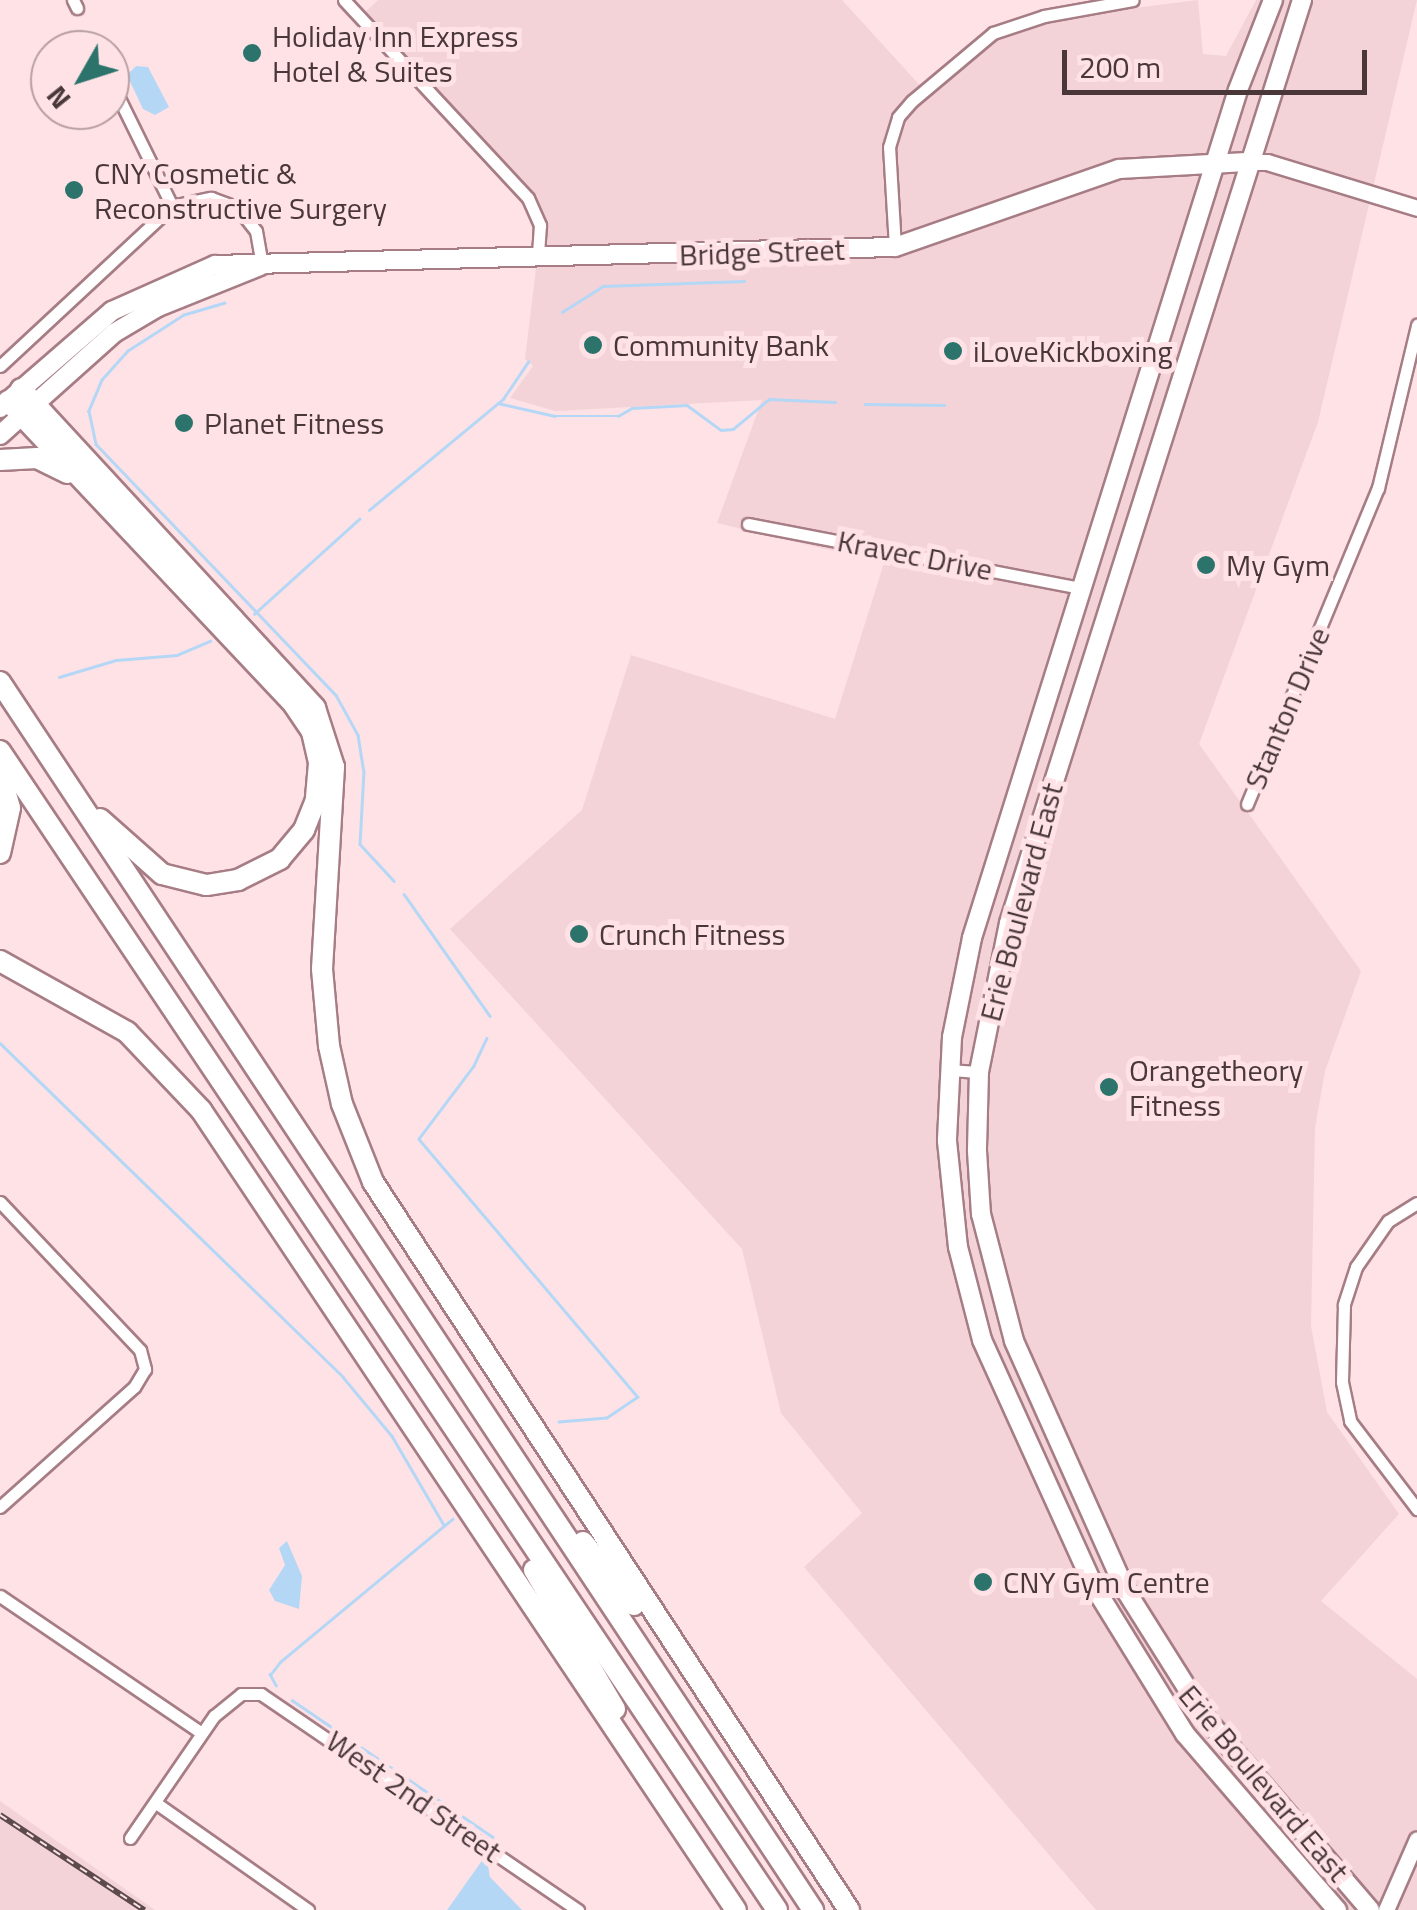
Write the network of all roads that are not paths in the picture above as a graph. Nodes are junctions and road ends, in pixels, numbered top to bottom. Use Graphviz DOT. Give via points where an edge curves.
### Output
graph roads {
  1 [pos="344,0"];
  2 [pos="1272,0"];
  3 [pos="1302,0"];
  4 [pos="1129,1"];
  5 [pos="130,121"];
  6 [pos="1216,161"];
  7 [pos="1248,162"];
  8 [pos="172,206"];
  9 [pos="1417,208"];
  10 [pos="895,247"];
  11 [pos="538,254"];
  12 [pos="262,266"];
  13 [pos="1417,326"];
  14 [pos="0,366"];
  15 [pos="17,403"];
  16 [pos="0,435"];
  17 [pos="0,460"];
  18 [pos="92,489"];
  19 [pos="748,524"];
  20 [pos="1081,588"];
  21 [pos="0,682"];
  22 [pos="0,751"];
  23 [pos="59,772"];
  24 [pos="0,773"];
  25 [pos="1247,804"];
  26 [pos="0,853"];
  27 [pos="0,961"];
  28 [pos="950,1070"];
  29 [pos="979,1072"];
  30 [pos="0,1202"];
  31 [pos="1417,1203"];
  32 [pos="400,1350"];
  33 [pos="516,1461"];
  34 [pos="0,1507"];
  35 [pos="1417,1509"];
  36 [pos="0,1596"];
  37 [pos="727,1725"];
  38 [pos="200,1732"];
  39 [pos="156,1803"];
  40 [pos="684,1833"];
  41 [pos="130,1838"];
  42 [pos="1417,1839"];
  43 [pos="308,1910"];
  44 [pos="578,1910"];
  45 [pos="736,1910"];
  46 [pos="777,1910"];
  47 [pos="814,1910"];
  48 [pos="849,1910"];
  49 [pos="1337,1910"];
  50 [pos="1370,1910"];
  51 [pos="1386,1910"];
  1 -- 11 [label="street" via="528,198 540,225"];
  2 -- 6 [label="main road, Erie Boulevard East"];
  3 -- 7 [label="main road, Erie Boulevard East"];
  4 -- 10 [label="street" via="994,33 912,101 890,134"];
  5 -- 8 [label="street"];
  6 -- 7 [label="main road, Bridge Street"];
  6 -- 10 [label="main road, Bridge Street" via="1120,168"];
  6 -- 20 [label="main road, Erie Boulevard East"];
  7 -- 9 [label="street" via="1268,162"];
  7 -- 29 [label="main road, Erie Boulevard East" via="1008,923"];
  8 -- 12 [label="street" via="211,198 238,208 256,231"];
  8 -- 14 [label="street"];
  10 -- 11 [label="main road, Bridge Street"];
  11 -- 12 [label="main road, Bridge Street"];
  12 -- 15 [label="main road, Bridge Street" via="150,311"];
  13 -- 25 [label="street, Stanton Drive" via="1378,488"];
  15 -- 16 [label="main road, Bridge Street"];
  15 -- 18 [label="highway"];
  15 -- 37 [label="highway" via="295,682 326,728 334,767 324,1004 351,1132 392,1216"];
  17 -- 18 [label="highway" via="51,462"];
  18 -- 23 [label="highway" via="294,705 312,732 319,783 304,830 280,859 238,880 206,885 162,874 138,859"];
  19 -- 20 [label="street, Kravec Drive"];
  20 -- 28 [label="main road, Erie Boulevard East" via="969,950"];
  21 -- 23 [label="highway"];
  22 -- 32 [label="highway"];
  23 -- 33 [label="highway"];
  24 -- 26 [label="highway" via="10,808"];
  27 -- 40 [label="highway" via="127,1032 201,1110"];
  28 -- 29 [label="street"];
  28 -- 49 [label="main road, Erie Boulevard East" via="946,1140 958,1247 982,1340 1015,1418 1143,1675 1212,1770"];
  29 -- 50 [label="main road, Erie Boulevard East" via="982,1214 1014,1341 1054,1439 1174,1673"];
  30 -- 34 [label="street" via="140,1350 145,1368 134,1387"];
  31 -- 35 [label="street" via="1388,1221 1356,1267 1344,1305 1342,1382 1350,1421"];
  32 -- 40 [label="highway" via="574,1635"];
  32 -- 46 [label="highway"];
  33 -- 37 [label="highway"];
  33 -- 47 [label="highway"];
  36 -- 38 [label="street"];
  37 -- 48 [label="highway"];
  38 -- 39 [label="street"];
  38 -- 44 [label="street, West 2nd Street" via="246,1693 278,1702"];
  39 -- 41 [label="street"];
  39 -- 43 [label="street"];
  40 -- 45 [label="highway"];
  42 -- 51 [label="street"];
}
